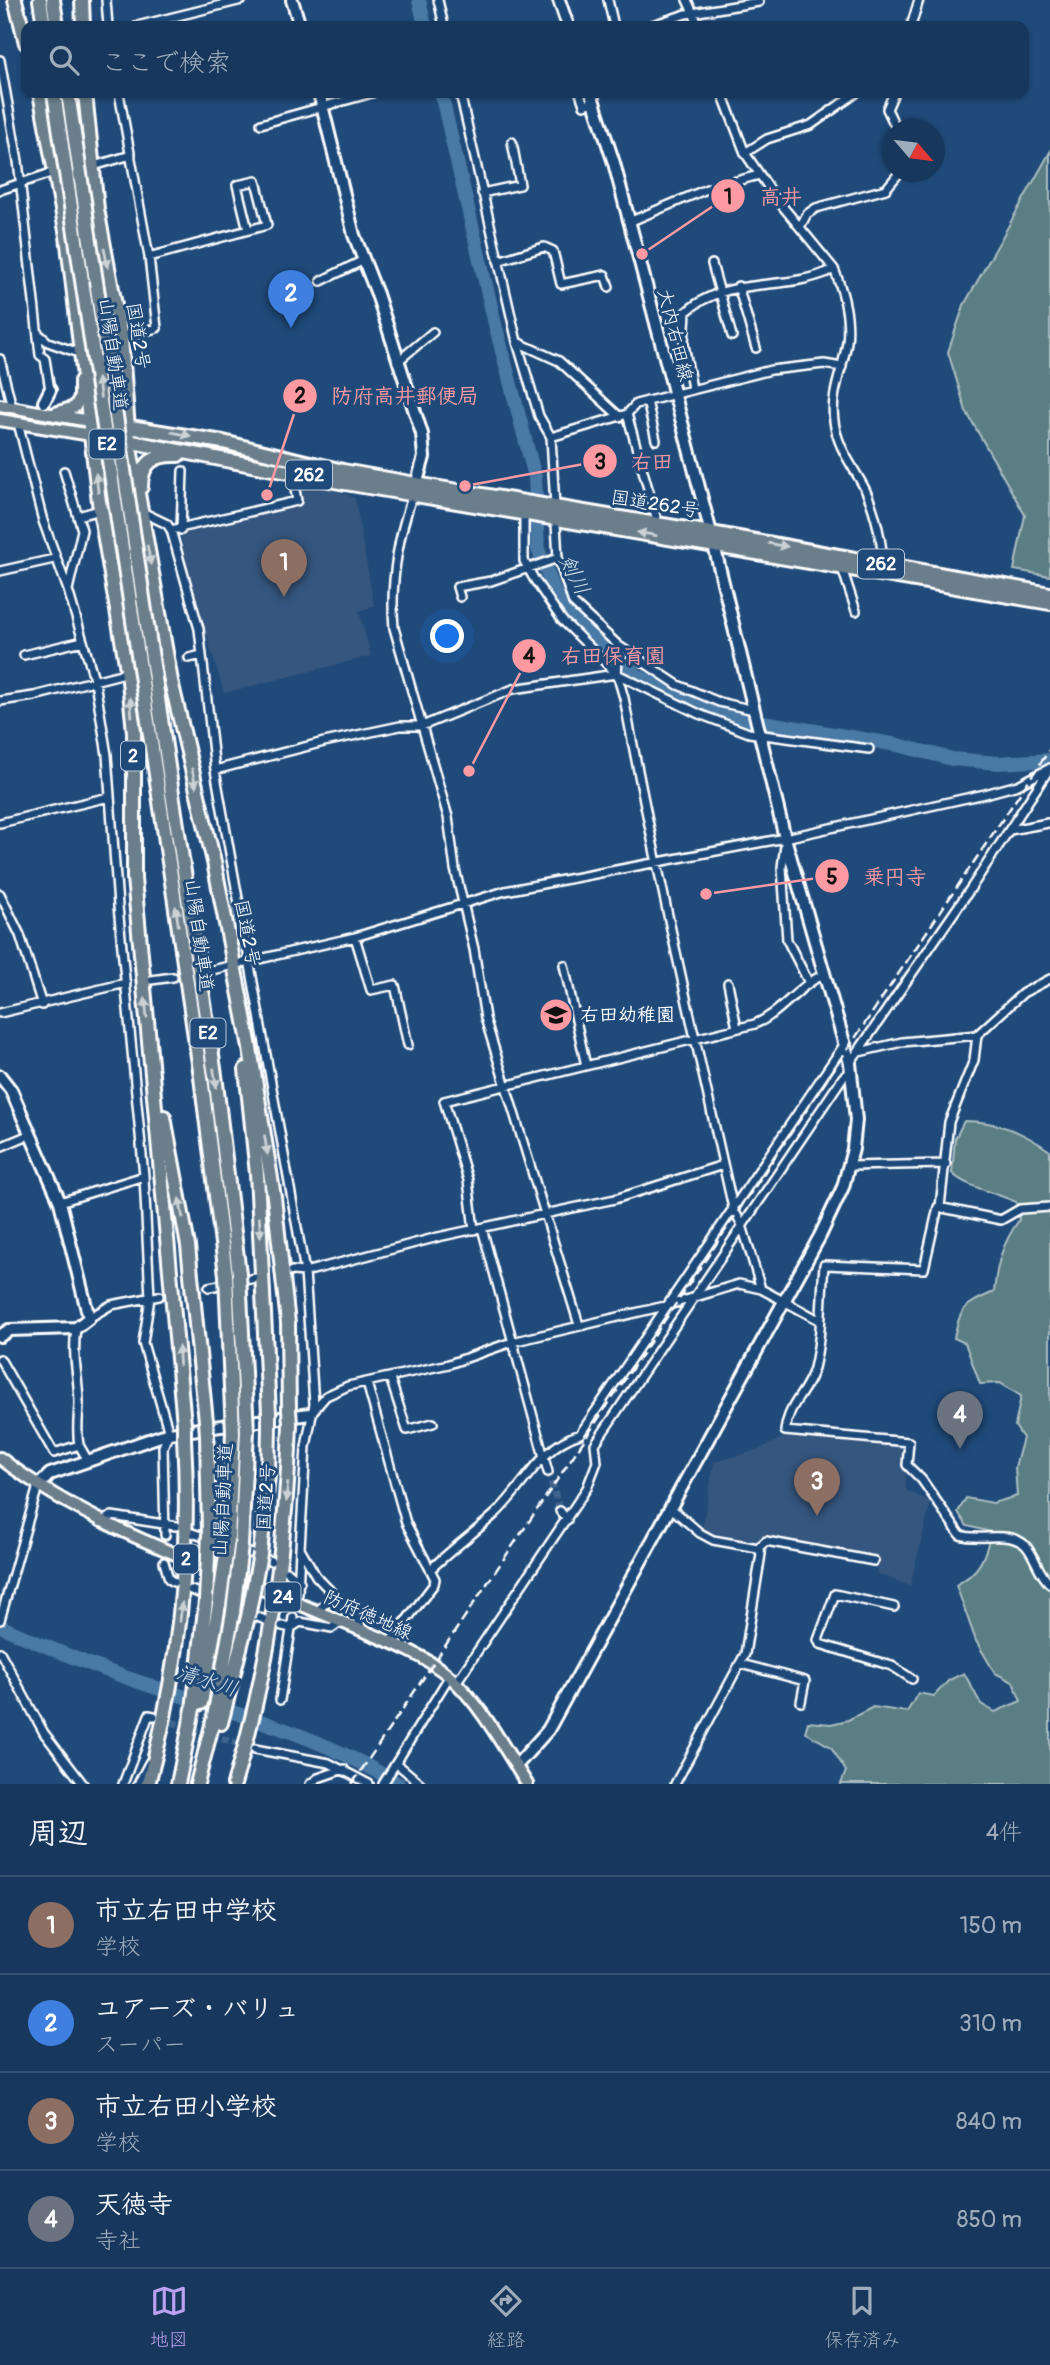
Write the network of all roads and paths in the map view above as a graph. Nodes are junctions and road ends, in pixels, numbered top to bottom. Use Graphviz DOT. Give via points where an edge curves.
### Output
graph roads {
  1 [pos="15,0"];
  2 [pos="40,0"];
  3 [pos="53,0"];
  4 [pos="82,0"];
  5 [pos="106,0"];
  6 [pos="242,0"];
  7 [pos="292,0"];
  8 [pos="438,0"];
  9 [pos="559,0"];
  10 [pos="608,0"];
  11 [pos="687,0"];
  12 [pos="919,0"];
  13 [pos="759,2"];
  14 [pos="694,14"];
  15 [pos="43,21"];
  16 [pos="56,21"];
  17 [pos="83,21"];
  18 [pos="108,21"];
  19 [pos="157,21"];
  20 [pos="298,21"];
  21 [pos="443,21"];
  22 [pos="566,21"];
  23 [pos="613,21"];
  24 [pos="668,21"];
  25 [pos="697,21"];
  26 [pos="913,21"];
  27 [pos="21,23"];
  28 [pos="0,62"];
  29 [pos="41,98"];
  30 [pos="55,98"];
  31 [pos="69,98"];
  32 [pos="86,98"];
  33 [pos="121,98"];
  34 [pos="320,98"];
  35 [pos="354,98"];
  36 [pos="461,98"];
  37 [pos="582,98"];
  38 [pos="593,98"];
  39 [pos="724,98"];
  40 [pos="849,98"];
  41 [pos="892,98"];
  42 [pos="323,107"];
  43 [pos="892,119"];
  44 [pos="261,124"];
  45 [pos="512,142"];
  46 [pos="745,153"];
  47 [pos="131,155"];
  48 [pos="97,165"];
  49 [pos="51,173"];
  50 [pos="759,175"];
  51 [pos="892,182"];
  52 [pos="20,184"];
  53 [pos="0,190"];
  54 [pos="482,193"];
  55 [pos="629,222"];
  56 [pos="800,227"];
  57 [pos="248,230"];
  58 [pos="149,257"];
  59 [pos="364,260"];
  60 [pos="498,261"];
  61 [pos="712,264"];
  62 [pos="834,269"];
  63 [pos="321,281"];
  64 [pos="738,286"];
  65 [pos="609,287"];
  66 [pos="721,291"];
  67 [pos="433,332"];
  68 [pos="39,334"];
  69 [pos="732,336"];
  70 [pos="121,337"];
  71 [pos="517,342"];
  72 [pos="756,348"];
  73 [pos="0,359"];
  74 [pos="82,360"];
  75 [pos="397,362"];
  76 [pos="842,367"];
  77 [pos="50,390"];
  78 [pos="692,390"];
  79 [pos="673,394"];
  80 [pos="647,401"];
  81 [pos="6,406"];
  82 [pos="46,410"];
  83 [pos="623,415"];
  84 [pos="0,420"];
  85 [pos="89,421"];
  86 [pos="18,423"];
  87 [pos="127,425"];
  88 [pos="149,428"];
  89 [pos="91,435"];
  90 [pos="551,437"];
  91 [pos="656,440"];
  92 [pos="130,442"];
  93 [pos="200,453"];
  94 [pos="64,471"];
  95 [pos="183,471"];
  96 [pos="292,471"];
  97 [pos="415,489"];
  98 [pos="141,507"];
  99 [pos="100,510"];
  100 [pos="526,510"];
  101 [pos="554,513"];
  102 [pos="78,516"];
  103 [pos="658,524"];
  104 [pos="170,530"];
  105 [pos="181,530"];
  106 [pos="713,539"];
  107 [pos="558,558"];
  108 [pos="54,559"];
  109 [pos="109,566"];
  110 [pos="527,567"];
  111 [pos="842,568"];
  112 [pos="883,569"];
  113 [pos="0,571"];
  114 [pos="68,590"];
  115 [pos="1050,593"];
  116 [pos="460,597"];
  117 [pos="1050,603"];
  118 [pos="856,611"];
  119 [pos="83,641"];
  120 [pos="619,648"];
  121 [pos="24,655"];
  122 [pos="202,655"];
  123 [pos="189,658"];
  124 [pos="617,670"];
  125 [pos="125,673"];
  126 [pos="94,681"];
  127 [pos="0,701"];
  128 [pos="754,712"];
  129 [pos="422,726"];
  130 [pos="759,732"];
  131 [pos="869,749"];
  132 [pos="1050,768"];
  133 [pos="215,770"];
  134 [pos="165,794"];
  135 [pos="109,797"];
  136 [pos="1048,822"];
  137 [pos="0,823"];
  138 [pos="1010,830"];
  139 [pos="786,838"];
  140 [pos="655,863"];
  141 [pos="0,894"];
  142 [pos="462,903"];
  143 [pos="355,936"];
  144 [pos="251,963"];
  145 [pos="564,965"];
  146 [pos="234,966"];
  147 [pos="212,970"];
  148 [pos="825,974"];
  149 [pos="173,976"];
  150 [pos="1050,979"];
  151 [pos="150,980"];
  152 [pos="808,981"];
  153 [pos="728,983"];
  154 [pos="126,984"];
  155 [pos="238,989"];
  156 [pos="42,1005"];
  157 [pos="0,1013"];
  158 [pos="737,1028"];
  159 [pos="149,1034"];
  160 [pos="976,1035"];
  161 [pos="694,1038"];
  162 [pos="846,1042"];
  163 [pos="408,1045"];
  164 [pos="859,1052"];
  165 [pos="586,1066"];
  166 [pos="851,1067"];
  167 [pos="0,1076"];
  168 [pos="504,1088"];
  169 [pos="31,1134"];
  170 [pos="0,1147"];
  171 [pos="946,1164"];
  172 [pos="723,1165"];
  173 [pos="849,1166"];
  174 [pos="144,1176"];
  175 [pos="61,1202"];
  176 [pos="940,1207"];
  177 [pos="733,1208"];
  178 [pos="1050,1208"];
  179 [pos="543,1215"];
  180 [pos="742,1225"];
  181 [pos="478,1229"];
  182 [pos="292,1271"];
  183 [pos="305,1272"];
  184 [pos="256,1278"];
  185 [pos="209,1287"];
  186 [pos="761,1289"];
  187 [pos="154,1297"];
  188 [pos="692,1298"];
  189 [pos="784,1301"];
  190 [pos="669,1305"];
  191 [pos="89,1318"];
  192 [pos="819,1320"];
  193 [pos="579,1325"];
  194 [pos="76,1328"];
  195 [pos="0,1336"];
  196 [pos="512,1342"];
  197 [pos="0,1359"];
  198 [pos="390,1377"];
  199 [pos="367,1383"];
  200 [pos="310,1414"];
  201 [pos="433,1423"];
  202 [pos="240,1432"];
  203 [pos="169,1433"];
  204 [pos="79,1445"];
  205 [pos="543,1457"];
  206 [pos="0,1458"];
  207 [pos="88,1459"];
  208 [pos="548,1472"];
  209 [pos="38,1486"];
  210 [pos="671,1508"];
  211 [pos="560,1511"];
  212 [pos="567,1520"];
  213 [pos="100,1522"];
  214 [pos="165,1523"];
  215 [pos="176,1526"];
  216 [pos="192,1533"];
  217 [pos="165,1535"];
  218 [pos="300,1548"];
  219 [pos="758,1548"];
  220 [pos="266,1558"];
  221 [pos="187,1559"];
  222 [pos="874,1561"];
  223 [pos="164,1562"];
  224 [pos="432,1567"];
  225 [pos="287,1571"];
  226 [pos="174,1582"];
  227 [pos="300,1582"];
  228 [pos="1050,1584"];
  229 [pos="191,1590"];
  230 [pos="276,1594"];
  231 [pos="298,1594"];
  232 [pos="334,1596"];
  233 [pos="894,1608"];
  234 [pos="317,1611"];
  235 [pos="1,1612"];
  236 [pos="293,1617"];
  237 [pos="265,1620"];
  238 [pos="340,1622"];
  239 [pos="287,1627"];
  240 [pos="363,1632"];
  241 [pos="389,1643"];
  242 [pos="0,1652"];
  243 [pos="741,1664"];
  244 [pos="912,1679"];
  245 [pos="453,1680"];
  246 [pos="201,1687"];
  247 [pos="223,1696"];
  248 [pos="280,1700"];
  249 [pos="801,1702"];
  250 [pos="154,1716"];
  251 [pos="218,1718"];
  252 [pos="159,1746"];
  253 [pos="255,1749"];
  254 [pos="395,1765"];
  255 [pos="516,1766"];
  256 [pos="344,1769"];
  257 [pos="83,1784"];
  258 [pos="123,1784"];
  259 [pos="138,1784"];
  260 [pos="148,1784"];
  261 [pos="178,1784"];
  262 [pos="197,1784"];
  263 [pos="204,1784"];
  264 [pos="234,1784"];
  265 [pos="310,1784"];
  266 [pos="369,1784"];
  267 [pos="383,1784"];
  268 [pos="421,1784"];
  269 [pos="527,1784"];
  270 [pos="675,1784"];
  1 -- 27 [label="highway"];
  2 -- 15 [label="highway"];
  3 -- 16 [label="highway"];
  4 -- 17 [label="highway"];
  5 -- 18 [label="street"];
  6 -- 19 [label="street"];
  7 -- 20 [label="street"];
  8 -- 21 [label="street"];
  9 -- 22 [label="street"];
  10 -- 23 [label="street"];
  11 -- 14 [label="street"];
  12 -- 26 [label="street"];
  13 -- 14 [label="street"];
  14 -- 24 [label="street"];
  14 -- 25 [label="street"];
  28 -- 52 [label="street"];
  29 -- 74 [label="highway, 2" via="67,236"];
  134 -- 30 [label="highway, 山陽自動車道 / E2, one-way, bridge"];
  31 -- 134 [label="highway, 山陽自動車道 / E2, bridge"];
  32 -- 70 [label="highway, 国道2号, one-way" via="97,209"];
  33 -- 47 [label="street"];
  34 -- 42 [label="street"];
  35 -- 42 [label="street"];
  36 -- 54 [label="street"];
  37 -- 38 [label="street" via="584,105"];
  38 -- 55 [label="street, 大内右田線"];
  39 -- 46 [label="street"];
  40 -- 46 [label="street" via="811,125 768,139"];
  41 -- 43 [label="street" via="887,109"];
  42 -- 44 [label="street"];
  42 -- 59 [label="street" via="347,211"];
  45 -- 54 [label="street" via="520,185"];
  46 -- 50 [label="street"];
  47 -- 48 [label="street"];
  47 -- 58 [label="street"];
  49 -- 52 [label="street"];
  50 -- 55 [label="street" via="708,189"];
  50 -- 56 [label="street"];
  51 -- 56 [label="street" via="886,189 816,208"];
  52 -- 53 [label="street"];
  52 -- 68 [label="street"];
  54 -- 60 [label="street"];
  55 -- 79 [label="street, 大内右田線"];
  56 -- 62 [label="street"];
  57 -- 57 [label="street" via="237,186 256,181 267,225"];
  57 -- 58 [label="street"];
  58 -- 70 [label="street" via="157,328"];
  59 -- 63 [label="street"];
  59 -- 75 [label="street"];
  60 -- 65 [label="street" via="544,247 553,251 561,284 605,275"];
  60 -- 71 [label="street"];
  61 -- 66 [label="street"];
  62 -- 64 [label="street" via="778,284"];
  62 -- 76 [label="street" via="847,319"];
  64 -- 66 [label="street"];
  64 -- 72 [label="street"];
  66 -- 69 [label="street"];
  66 -- 78 [label="street" via="685,312 684,344"];
  67 -- 75 [label="street"];
  68 -- 74 [label="street"];
  68 -- 77 [label="street"];
  70 -- 87 [label="highway, 国道2号"];
  71 -- 83 [label="street" via="559,361"];
  71 -- 90 [label="street" via="539,416"];
  73 -- 81 [label="street"];
  74 -- 82 [label="main road" via="75,407"];
  74 -- 85 [label="highway, 2"];
  75 -- 97 [label="street" via="422,434 424,457"];
  76 -- 78 [label="street" via="824,364 771,370"];
  76 -- 112 [label="street" via="834,393 834,423 839,444 866,491"];
  77 -- 82 [label="street"];
  78 -- 79 [label="street"];
  79 -- 80 [label="street"];
  79 -- 106 [label="street, 大内右田線"];
  80 -- 83 [label="street"];
  80 -- 91 [label="street"];
  81 -- 82 [label="main road"];
  82 -- 85 [label="main road"];
  83 -- 90 [label="street"];
  83 -- 103 [label="street"];
  84 -- 86 [label="main road"];
  85 -- 87 [label="highway, 国道262号 / 262"];
  85 -- 89 [label="highway, 2"];
  86 -- 89 [label="main road"];
  86 -- 108 [label="street"];
  87 -- 88 [label="highway, 国道262号 / 262"];
  87 -- 92 [label="highway, 国道2号"];
  88 -- 92 [label="highway"];
  88 -- 97 [label="highway, 国道262号 / 262, one-way"];
  89 -- 92 [label="highway, 国道262号 / 262"];
  99 -- 89 [label="highway, 2, one-way"];
  90 -- 101 [label="street"];
  92 -- 93 [label="highway, 国道262号 / 262"];
  92 -- 98 [label="highway, 国道2号"];
  92 -- 109 [label="highway" via="117,468"];
  93 -- 96 [label="highway, 国道262号 / 262"];
  93 -- 98 [label="highway" via="154,457 147,463 141,479"];
  94 -- 102 [label="street"];
  95 -- 105 [label="street"];
  96 -- 97 [label="highway, 国道262号 / 262"];
  96 -- 105 [label="street" via="297,502"];
  97 -- 100 [label="highway, 国道262号 / 262"];
  97 -- 129 [label="street" via="399,539 393,608 394,628"];
  98 -- 104 [label="street"];
  98 -- 146 [label="highway, 国道2号, one-way" via="170,681"];
  99 -- 102 [label="street"];
  99 -- 109 [label="highway, 2"];
  100 -- 101 [label="highway, 国道262号 / 262"];
  100 -- 110 [label="street" via="523,543"];
  101 -- 103 [label="highway, 国道262号 / 262"];
  106 -- 101 [label="highway, 国道262号 / 262, one-way"];
  101 -- 107 [label="street"];
  102 -- 114 [label="street" via="82,530"];
  103 -- 106 [label="highway, 国道262号 / 262"];
  104 -- 105 [label="street"];
  104 -- 122 [label="street" via="199,629"];
  106 -- 111 [label="highway, 国道262号 / 262"];
  106 -- 112 [label="highway, 国道262号 / 262, one-way"];
  106 -- 128 [label="street, 大内右田線"];
  107 -- 110 [label="street"];
  107 -- 120 [label="street" via="573,603"];
  108 -- 113 [label="street"];
  108 -- 114 [label="street"];
  159 -- 109 [label="highway, 2, one-way" via="134,878 132,719"];
  110 -- 116 [label="street" via="457,587"];
  110 -- 124 [label="street" via="562,620"];
  111 -- 112 [label="highway, 国道262号 / 262"];
  111 -- 118 [label="street"];
  112 -- 115 [label="highway, 国道262号 / 262"];
  112 -- 117 [label="highway, 国道262号 / 262"];
  114 -- 119 [label="street"];
  119 -- 121 [label="street"];
  119 -- 126 [label="street"];
  120 -- 124 [label="street"];
  120 -- 128 [label="street" via="678,685"];
  122 -- 123 [label="street"];
  122 -- 133 [label="street"];
  124 -- 129 [label="street" via="513,689"];
  124 -- 130 [label="street" via="699,714"];
  124 -- 140 [label="street"];
  125 -- 126 [label="street"];
  126 -- 127 [label="street"];
  126 -- 135 [label="street"];
  128 -- 130 [label="street, 大内右田線"];
  129 -- 133 [label="street" via="400,726 324,742"];
  129 -- 142 [label="street" via="448,817"];
  130 -- 131 [label="street"];
  130 -- 139 [label="street, 大内右田線"];
  132 -- 138 [label="street"];
  132 -- 139 [label="street" via="1018,785 985,794"];
  133 -- 144 [label="street"];
  202 -- 134 [label="highway, 山陽自動車道 / E2, one-way, bridge" via="226,1275"];
  134 -- 202 [label="highway, 山陽自動車道 / E2, one-way, bridge" via="220,1112 239,1274"];
  135 -- 137 [label="street"];
  135 -- 154 [label="street"];
  136 -- 138 [label="street"];
  138 -- 164 [label="street"];
  139 -- 140 [label="street"];
  139 -- 148 [label="street, 大内右田線"];
  139 -- 152 [label="street" via="782,867 787,940"];
  140 -- 142 [label="street"];
  140 -- 161 [label="street" via="675,935"];
  141 -- 156 [label="street" via="20,935"];
  142 -- 143 [label="street"];
  142 -- 168 [label="street"];
  143 -- 144 [label="street"];
  143 -- 163 [label="street" via="371,990 395,985"];
  144 -- 146 [label="street"];
  144 -- 183 [label="street"];
  145 -- 165 [label="street"];
  146 -- 147 [label="street"];
  146 -- 155 [label="highway, 国道2号"];
  148 -- 152 [label="street"];
  148 -- 162 [label="street, 大内右田線"];
  149 -- 151 [label="street"];
  150 -- 160 [label="street" via="1023,993"];
  152 -- 158 [label="street" via="764,1020"];
  153 -- 158 [label="street"];
  154 -- 156 [label="street"];
  154 -- 174 [label="street"];
  155 -- 220 [label="highway, one-way, bridge" via="257,1174 269,1413"];
  155 -- 230 [label="highway, 国道2号, one-way, bridge" via="281,1246 288,1323 287,1493"];
  156 -- 157 [label="street"];
  158 -- 161 [label="street"];
  221 -- 159 [label="highway, 2, one-way" via="184,1431"];
  246 -- 159 [label="highway, one-way, bridge" via="209,1533 206,1421 188,1246"];
  160 -- 164 [label="street" via="902,1042"];
  160 -- 171 [label="street" via="974,1060 949,1122"];
  161 -- 165 [label="street"];
  161 -- 172 [label="street"];
  162 -- 166 [label="street, 大内右田線"];
  162 -- 177 [label="street"];
  164 -- 166 [label="street"];
  165 -- 168 [label="street"];
  166 -- 173 [label="street, 大内右田線" via="856,1120"];
  166 -- 180 [label="street"];
  167 -- 169 [label="street"];
  168 -- 179 [label="street"];
  168 -- 181 [label="street" via="444,1101"];
  169 -- 170 [label="street"];
  169 -- 175 [label="street"];
  171 -- 173 [label="street"];
  171 -- 176 [label="street"];
  172 -- 177 [label="street"];
  172 -- 179 [label="street" via="615,1199"];
  173 -- 189 [label="street, 大内右田線" via="834,1208"];
  174 -- 175 [label="street"];
  174 -- 187 [label="street"];
  175 -- 191 [label="street"];
  176 -- 178 [label="street" via="1001,1220 1020,1209"];
  176 -- 192 [label="street" via="924,1269 824,1265"];
  177 -- 180 [label="street"];
  177 -- 190 [label="street"];
  179 -- 181 [label="street"];
  179 -- 193 [label="street"];
  180 -- 186 [label="street"];
  180 -- 188 [label="street"];
  181 -- 183 [label="street"];
  181 -- 196 [label="street"];
  182 -- 183 [label="street"];
  183 -- 200 [label="street" via="314,1388"];
  184 -- 185 [label="street"];
  186 -- 188 [label="street" via="739,1284"];
  186 -- 189 [label="street"];
  187 -- 191 [label="street" via="111,1305"];
  187 -- 203 [label="street" via="143,1343"];
  188 -- 190 [label="street"];
  188 -- 212 [label="street" via="595,1444 597,1462"];
  189 -- 192 [label="street"];
  189 -- 210 [label="street, 大内右田線"];
  190 -- 193 [label="street"];
  190 -- 205 [label="street" via="580,1434"];
  191 -- 194 [label="street"];
  192 -- 228 [label="street" via="814,1369 793,1402 785,1431 909,1442 907,1465 960,1535 1016,1540 1025,1545"];
  193 -- 196 [label="street"];
  194 -- 195 [label="street" via="9,1330"];
  194 -- 204 [label="street" via="72,1358 79,1401"];
  196 -- 198 [label="street" via="449,1364"];
  196 -- 205 [label="street"];
  197 -- 204 [label="street" via="54,1453"];
  198 -- 199 [label="street"];
  198 -- 201 [label="street" via="407,1430"];
  199 -- 200 [label="street" via="326,1396"];
  199 -- 224 [label="street" via="406,1523"];
  200 -- 203 [label="street"];
  200 -- 218 [label="street"];
  202 -- 246 [label="highway, 山陽自動車道 / E2, bridge" via="219,1605"];
  202 -- 247 [label="highway, 山陽自動車道 / E2, bridge" via="241,1546"];
  203 -- 207 [label="street"];
  203 -- 214 [label="street" via="163,1447"];
  204 -- 207 [label="street"];
  205 -- 208 [label="street"];
  205 -- 224 [label="street" via="494,1515"];
  206 -- 209 [label="main road, 防府徳地線 / 24"];
  207 -- 209 [label="street" via="50,1474"];
  209 -- 213 [label="main road, 防府徳地線 / 24"];
  209 -- 235 [label="street"];
  210 -- 219 [label="street" via="713,1540"];
  210 -- 255 [label="street, 大内右田線" via="548,1730"];
  211 -- 212 [label="street"];
  212 -- 245 [label="street"];
  213 -- 214 [label="street" via="112,1516"];
  213 -- 221 [label="main road, 防府徳地線 / 24"];
  214 -- 215 [label="street"];
  214 -- 217 [label="street"];
  216 -- 220 [label="street"];
  218 -- 227 [label="street"];
  218 -- 232 [label="street"];
  219 -- 222 [label="street" via="766,1541"];
  219 -- 243 [label="street" via="761,1555 749,1643"];
  220 -- 247 [label="highway, bridge"];
  221 -- 230 [label="main road, 防府徳地線 / 24"];
  252 -- 221 [label="highway, 2, one-way"];
  223 -- 226 [label="street"];
  224 -- 241 [label="street" via="434,1584"];
  225 -- 227 [label="street"];
  227 -- 231 [label="street"];
  229 -- 237 [label="street"];
  230 -- 234 [label="main road, 防府徳地線 / 24"];
  230 -- 264 [label="highway, 国道2号" via="255,1707"];
  232 -- 234 [label="street"];
  232 -- 240 [label="street" via="358,1620"];
  233 -- 244 [label="street" via="835,1594 818,1640 892,1666"];
  234 -- 238 [label="main road, 防府徳地線 / 24"];
  236 -- 239 [label="street"];
  238 -- 239 [label="street" via="332,1628 300,1622"];
  238 -- 240 [label="main road, 防府徳地線 / 24"];
  239 -- 248 [label="street"];
  240 -- 241 [label="main road, 防府徳地線 / 24"];
  241 -- 245 [label="main road, 防府徳地線 / 24"];
  242 -- 257 [label="street" via="44,1733"];
  243 -- 249 [label="street" via="804,1681"];
  243 -- 270 [label="street"];
  245 -- 254 [label="street"];
  245 -- 255 [label="main road, 防府徳地線 / 24"];
  246 -- 261 [label="highway"];
  247 -- 251 [label="highway, 山陽自動車道 / E2"];
  250 -- 258 [label="street" via="149,1715"];
  251 -- 262 [label="highway, 山陽自動車道 / E2"];
  251 -- 263 [label="highway"];
  252 -- 259 [label="street"];
  252 -- 260 [label="highway, 2"];
  253 -- 256 [label="street"];
  254 -- 267 [label="street"];
  254 -- 268 [label="street"];
  255 -- 269 [label="main road, 防府徳地線 / 24"];
  256 -- 265 [label="street"];
  256 -- 266 [label="street"];
}
